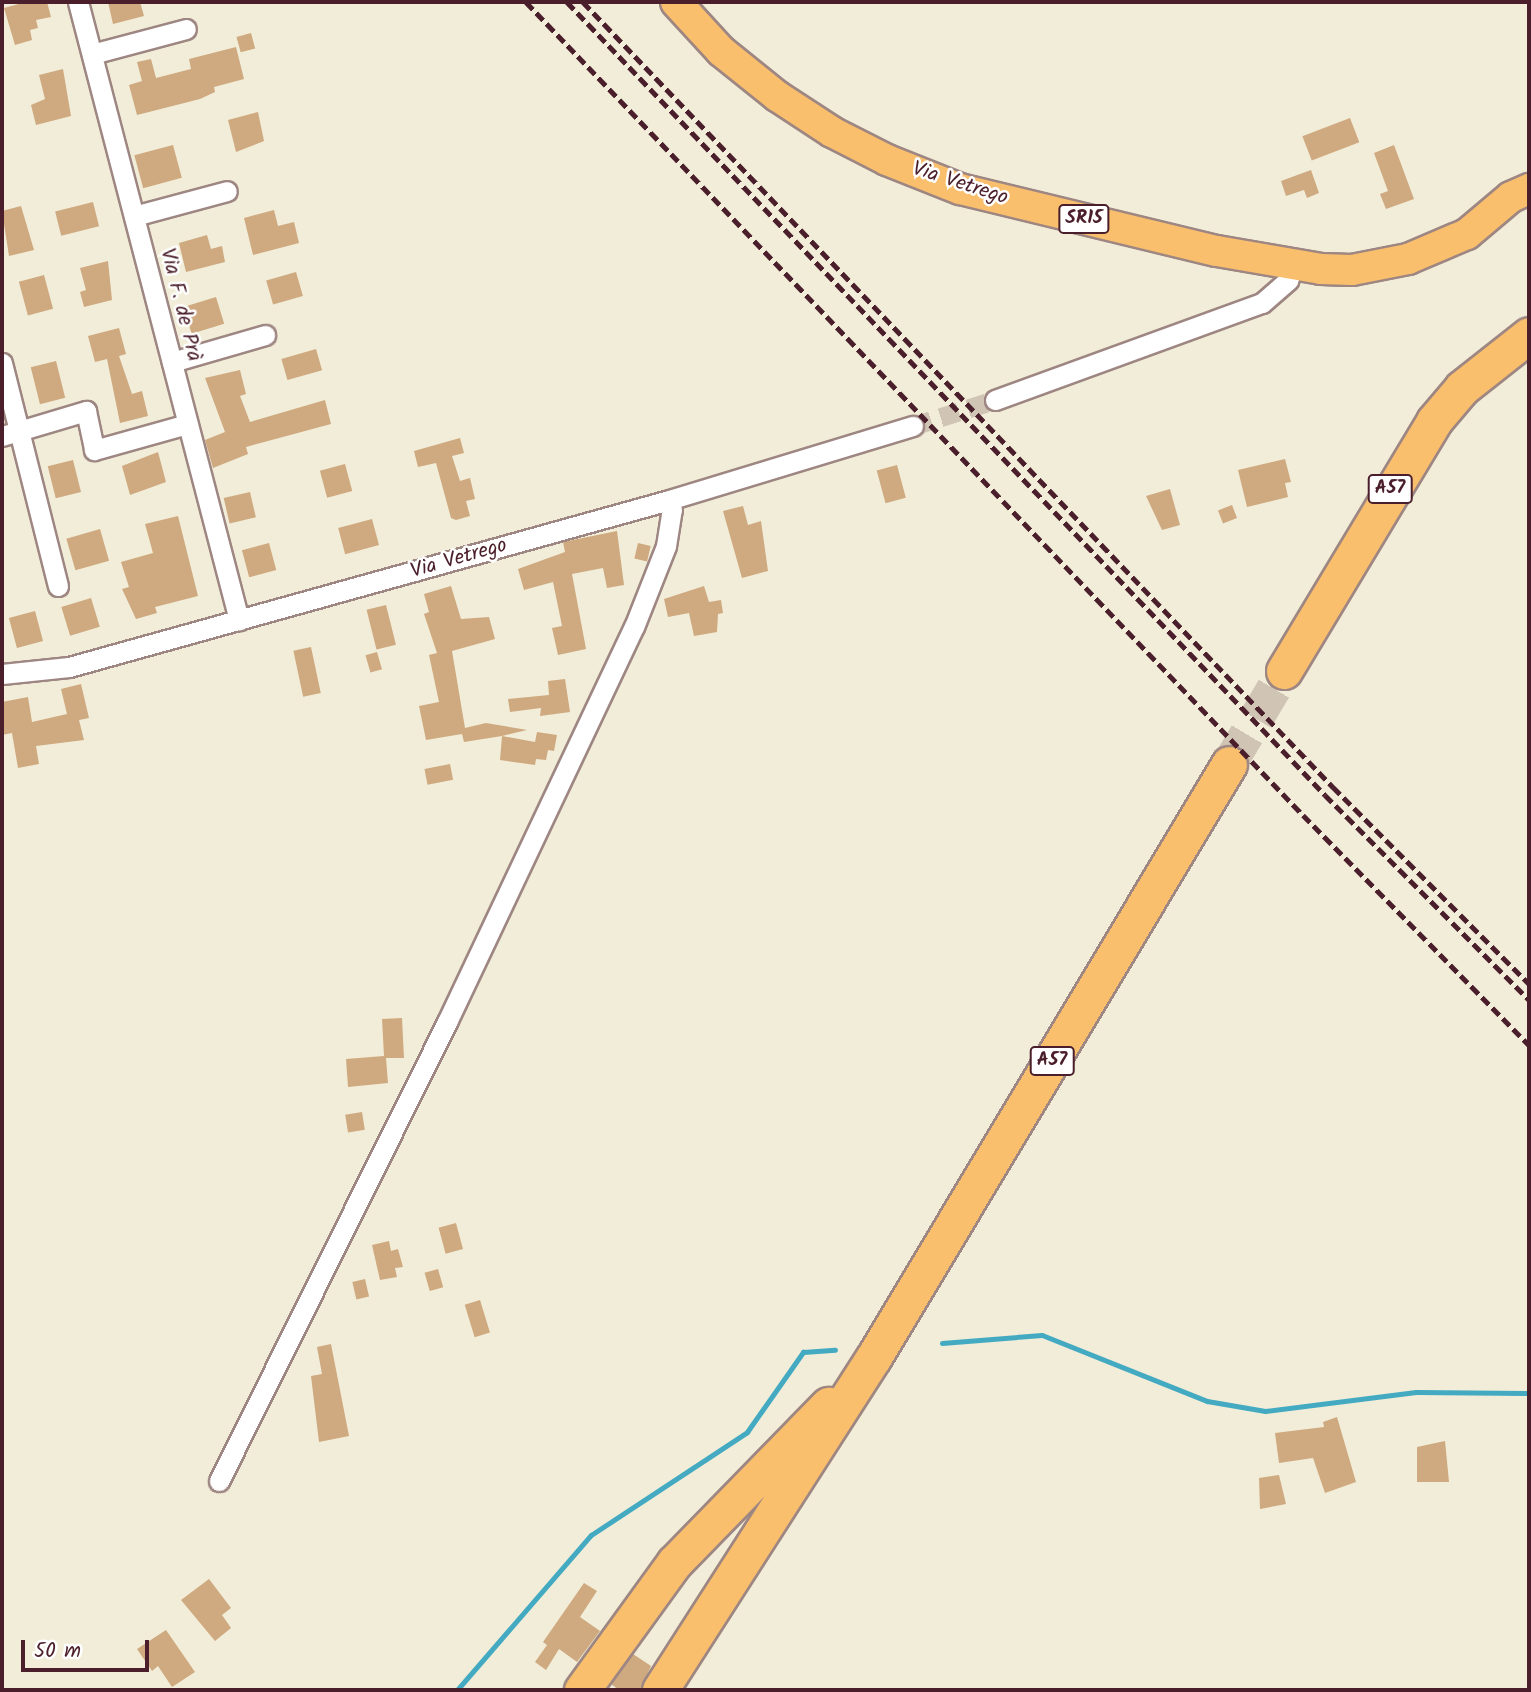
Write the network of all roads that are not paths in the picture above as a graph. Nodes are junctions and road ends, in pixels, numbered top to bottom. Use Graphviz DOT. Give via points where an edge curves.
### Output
graph roads {
  1 [pos="79,2"];
  2 [pos="676,2"];
  3 [pos="186,29"];
  4 [pos="92,54"];
  5 [pos="1529,189"];
  6 [pos="227,191"];
  7 [pos="134,216"];
  8 [pos="1293,267"];
  9 [pos="265,335"];
  10 [pos="1529,335"];
  11 [pos="172,362"];
  12 [pos="2,363"];
  13 [pos="995,400"];
  14 [pos="187,424"];
  15 [pos="913,426"];
  16 [pos="10,434"];
  17 [pos="669,500"];
  18 [pos="58,586"];
  19 [pos="239,620"];
  20 [pos="1284,671"];
  21 [pos="2,674"];
  22 [pos="1229,764"];
  23 [pos="874,1357"];
  24 [pos="219,1481"];
  25 [pos="582,1690"];
  26 [pos="660,1690"];
  1 -- 4 [label="street, Via F. de Prà"];
  2 -- 8 [label="main road, Via Vetrego / SR15" via="721,51 777,96 887,160 960,189"];
  3 -- 4 [label="street"];
  4 -- 7 [label="street, Via F. de Prà"];
  5 -- 8 [label="main road, Via Vetrego / SR15" via="1511,197 1467,234 1408,259 1352,270"];
  6 -- 7 [label="street"];
  7 -- 11 [label="street, Via F. de Prà"];
  8 -- 13 [label="street" via="1289,280 1262,303"];
  9 -- 11 [label="street"];
  10 -- 20 [label="highway, A57" via="1462,388 1434,421"];
  11 -- 14 [label="street, Via F. de Prà"];
  12 -- 16 [label="street"];
  14 -- 16 [label="street" via="94,450 86,411"];
  14 -- 19 [label="street, Via F. de Prà"];
  15 -- 17 [label="street, Via Vetrego"];
  16 -- 18 [label="street"];
  17 -- 19 [label="street, Via Vetrego"];
  17 -- 24 [label="street" via="672,510 666,546 634,627 447,1022"];
  19 -- 21 [label="street, Via Vetrego" via="69,667"];
  22 -- 23 [label="highway, A57"];
  23 -- 25 [label="highway, A57" via="674,1563"];
  23 -- 26 [label="highway, A57"];
}
